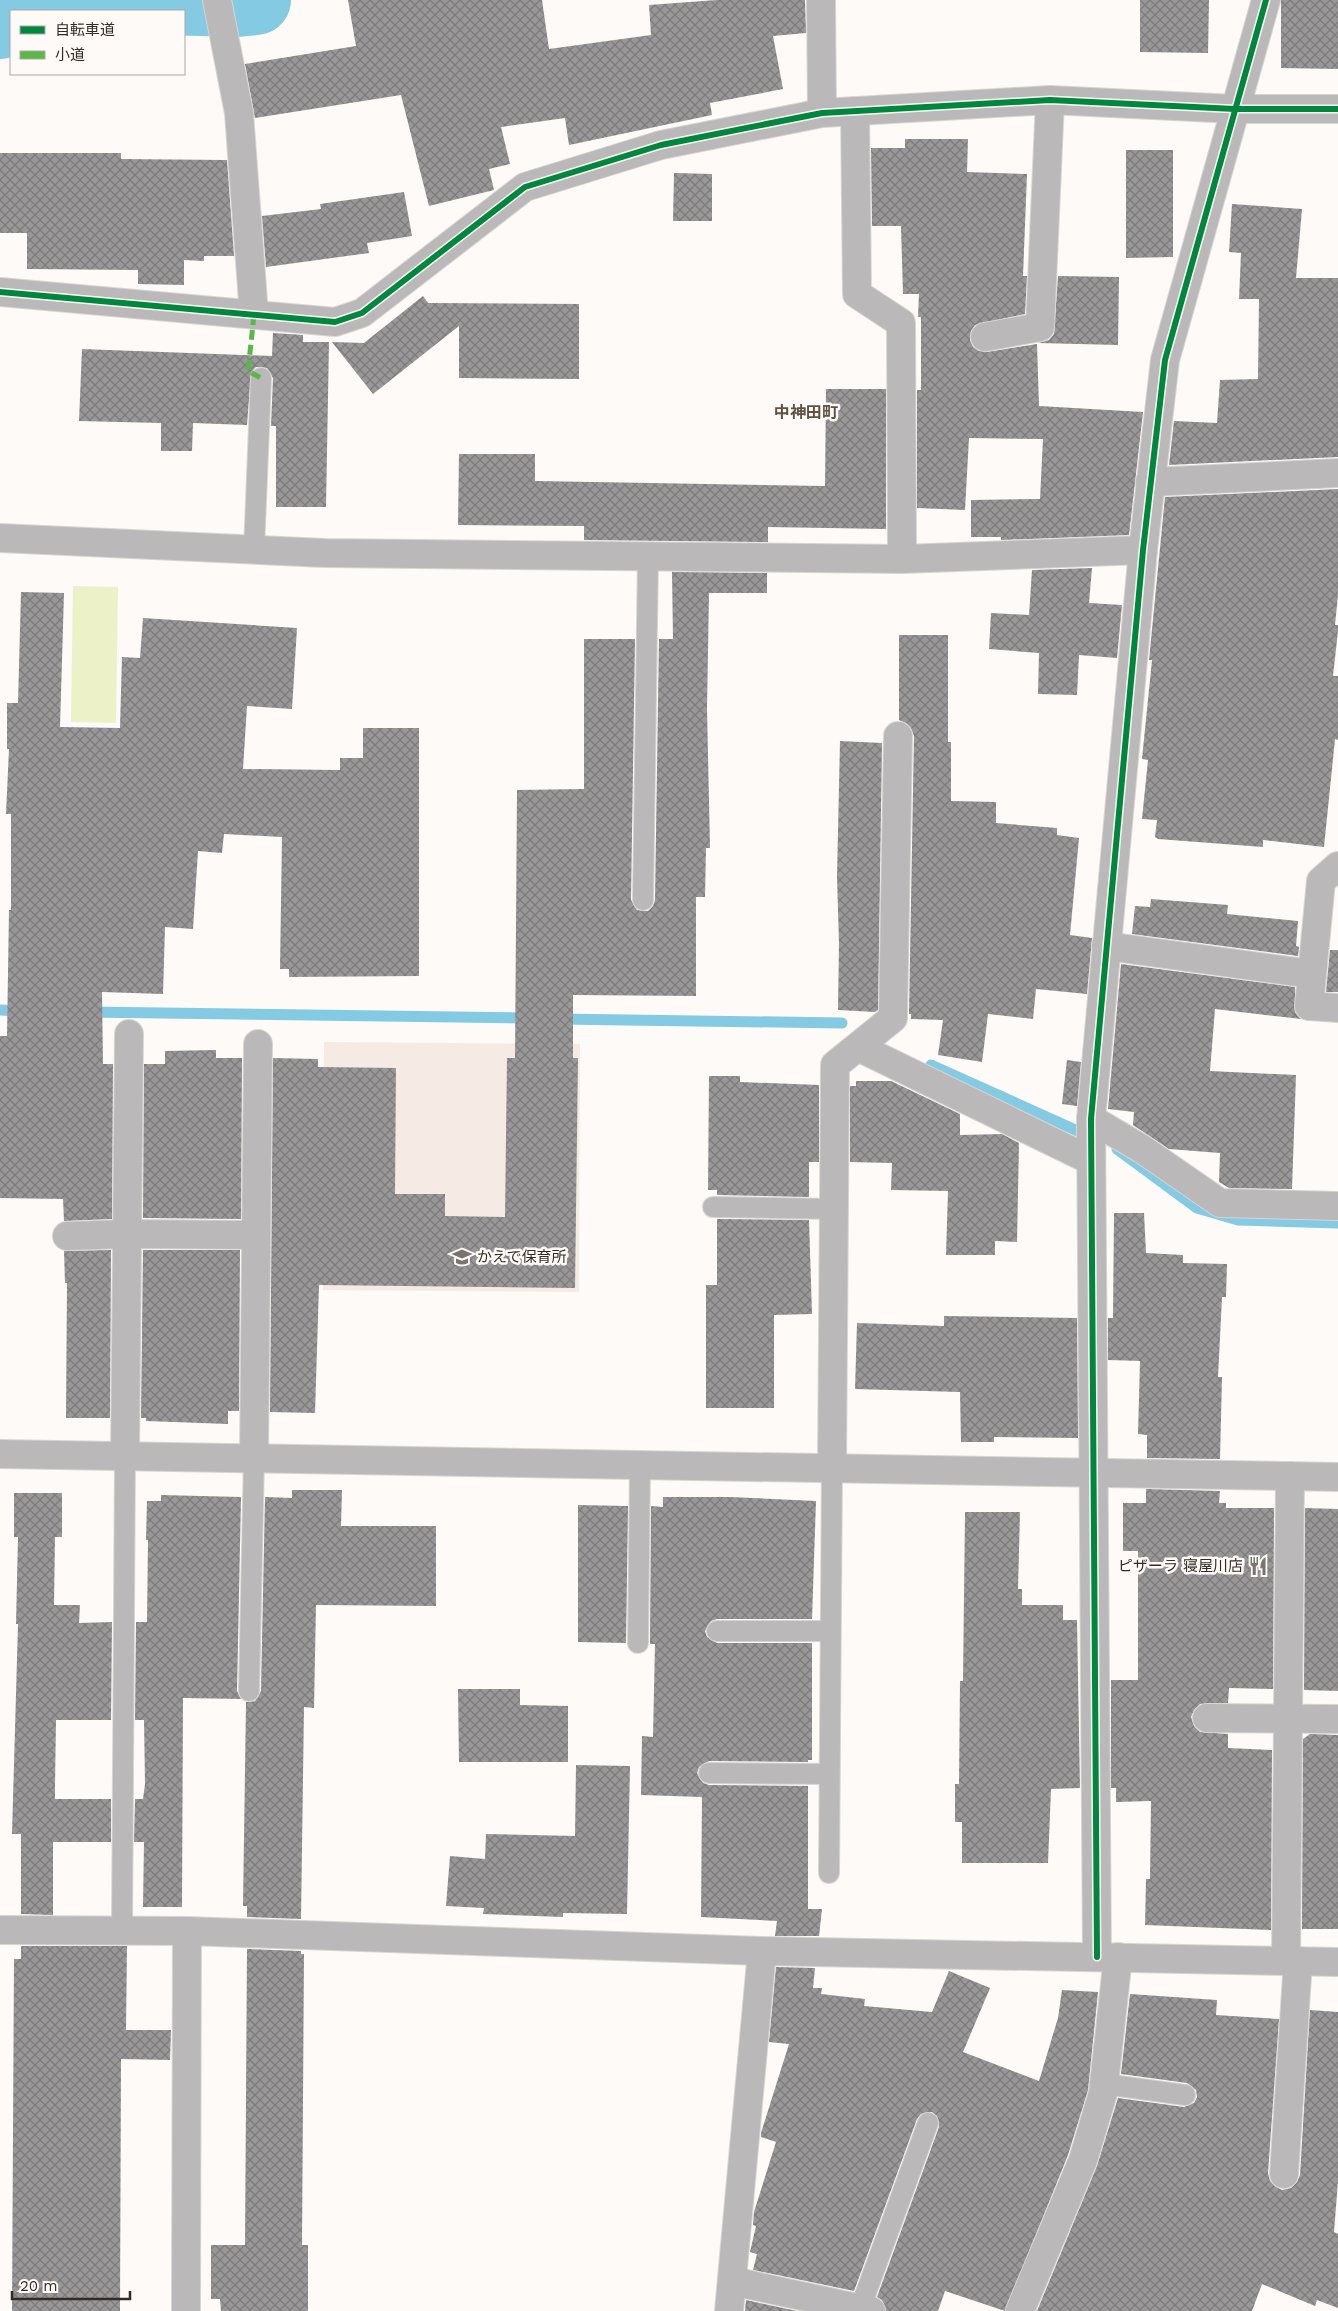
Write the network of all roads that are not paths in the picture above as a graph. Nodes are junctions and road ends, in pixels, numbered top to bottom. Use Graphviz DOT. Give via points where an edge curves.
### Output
graph roads {
  1 [pos="217,0"];
  2 [pos="822,0"];
  3 [pos="1266,0"];
  4 [pos="1050,100"];
  5 [pos="1235,109"];
  6 [pos="1338,110"];
  7 [pos="855,111"];
  8 [pos="822,113"];
  9 [pos="0,292"];
  10 [pos="254,315"];
  11 [pos="985,337"];
  12 [pos="261,378"];
  13 [pos="1338,473"];
  14 [pos="1150,482"];
  15 [pos="0,538"];
  16 [pos="254,550"];
  17 [pos="1143,550"];
  18 [pos="648,556"];
  19 [pos="902,559"];
  20 [pos="898,736"];
  21 [pos="1338,866"];
  22 [pos="644,900"];
  23 [pos="1106,946"];
  24 [pos="1312,974"];
  25 [pos="1338,1008"];
  26 [pos="129,1034"];
  27 [pos="258,1044"];
  28 [pos="858,1047"];
  29 [pos="1090,1141"];
  30 [pos="1338,1206"];
  31 [pos="714,1207"];
  32 [pos="834,1209"];
  33 [pos="127,1234"];
  34 [pos="256,1235"];
  35 [pos="67,1236"];
  36 [pos="0,1454"];
  37 [pos="125,1455"];
  38 [pos="254,1457"];
  39 [pos="640,1464"];
  40 [pos="832,1468"];
  41 [pos="1094,1472"];
  42 [pos="1290,1476"];
  43 [pos="1338,1477"];
  44 [pos="717,1631"];
  45 [pos="830,1631"];
  46 [pos="638,1643"];
  47 [pos="248,1691"];
  48 [pos="1207,1718"];
  49 [pos="1288,1718"];
  50 [pos="1338,1719"];
  51 [pos="709,1774"];
  52 [pos="829,1774"];
  53 [pos="829,1873"];
  54 [pos="0,1930"];
  55 [pos="122,1931"];
  56 [pos="187,1931"];
  57 [pos="762,1951"];
  58 [pos="1108,1957"];
  59 [pos="1292,1961"];
  60 [pos="1338,1962"];
  61 [pos="1104,2084"];
  62 [pos="1185,2095"];
  63 [pos="928,2123"];
  64 [pos="1284,2174"];
  65 [pos="732,2281"];
  66 [pos="865,2310"];
  67 [pos="186,2311"];
  68 [pos="729,2311"];
  69 [pos="1020,2311"];
  1 -- 10 [label="street" via="239,113"];
  2 -- 8 [label="street"];
  3 -- 5 [label="street"];
  4 -- 5 [label="street"];
  4 -- 7 [label="street"];
  4 -- 11 [label="street" via="1040,327"];
  5 -- 6 [label="street"];
  5 -- 14 [label="street" via="1165,360"];
  7 -- 8 [label="street"];
  7 -- 19 [label="street" via="857,294 901,323"];
  8 -- 10 [label="street" via="661,145 525,187 362,313 334,322"];
  9 -- 10 [label="street"];
  12 -- 16 [label="lane"];
  13 -- 14 [label="street"];
  14 -- 17 [label="street"];
  15 -- 16 [label="street"];
  16 -- 18 [label="street"];
  17 -- 19 [label="street"];
  17 -- 23 [label="street"];
  18 -- 19 [label="street"];
  18 -- 22 [label="lane"];
  20 -- 28 [label="street" via="893,1018"];
  21 -- 24 [label="street" via="1322,881"];
  23 -- 24 [label="street"];
  23 -- 29 [label="street"];
  24 -- 25 [label="street" via="1309,1006"];
  26 -- 33 [label="street"];
  27 -- 34 [label="street"];
  28 -- 29 [label="street"];
  28 -- 32 [label="street" via="835,1065"];
  29 -- 30 [label="street" via="1142,1149 1220,1204"];
  29 -- 41 [label="street"];
  31 -- 32 [label="lane"];
  32 -- 40 [label="street"];
  33 -- 34 [label="street"];
  33 -- 35 [label="street"];
  33 -- 37 [label="street"];
  34 -- 38 [label="street"];
  36 -- 37 [label="street"];
  37 -- 38 [label="street"];
  37 -- 55 [label="lane"];
  38 -- 39 [label="street"];
  38 -- 47 [label="lane"];
  39 -- 40 [label="street"];
  39 -- 46 [label="lane"];
  40 -- 41 [label="street"];
  40 -- 45 [label="lane"];
  41 -- 42 [label="street"];
  41 -- 58 [label="street"];
  42 -- 43 [label="street"];
  42 -- 49 [label="street"];
  44 -- 45 [label="lane"];
  45 -- 52 [label="lane"];
  48 -- 49 [label="street"];
  49 -- 50 [label="street"];
  49 -- 59 [label="street"];
  51 -- 52 [label="lane"];
  52 -- 53 [label="lane"];
  54 -- 55 [label="street"];
  55 -- 56 [label="street"];
  56 -- 57 [label="street"];
  56 -- 67 [label="street"];
  57 -- 58 [label="street"];
  57 -- 65 [label="street"];
  58 -- 59 [label="street"];
  58 -- 61 [label="street"];
  59 -- 60 [label="street"];
  59 -- 64 [label="street"];
  61 -- 62 [label="lane"];
  61 -- 69 [label="street" via="1083,2160"];
  63 -- 66 [label="lane"];
  65 -- 66 [label="street"];
  65 -- 68 [label="street"];
}
